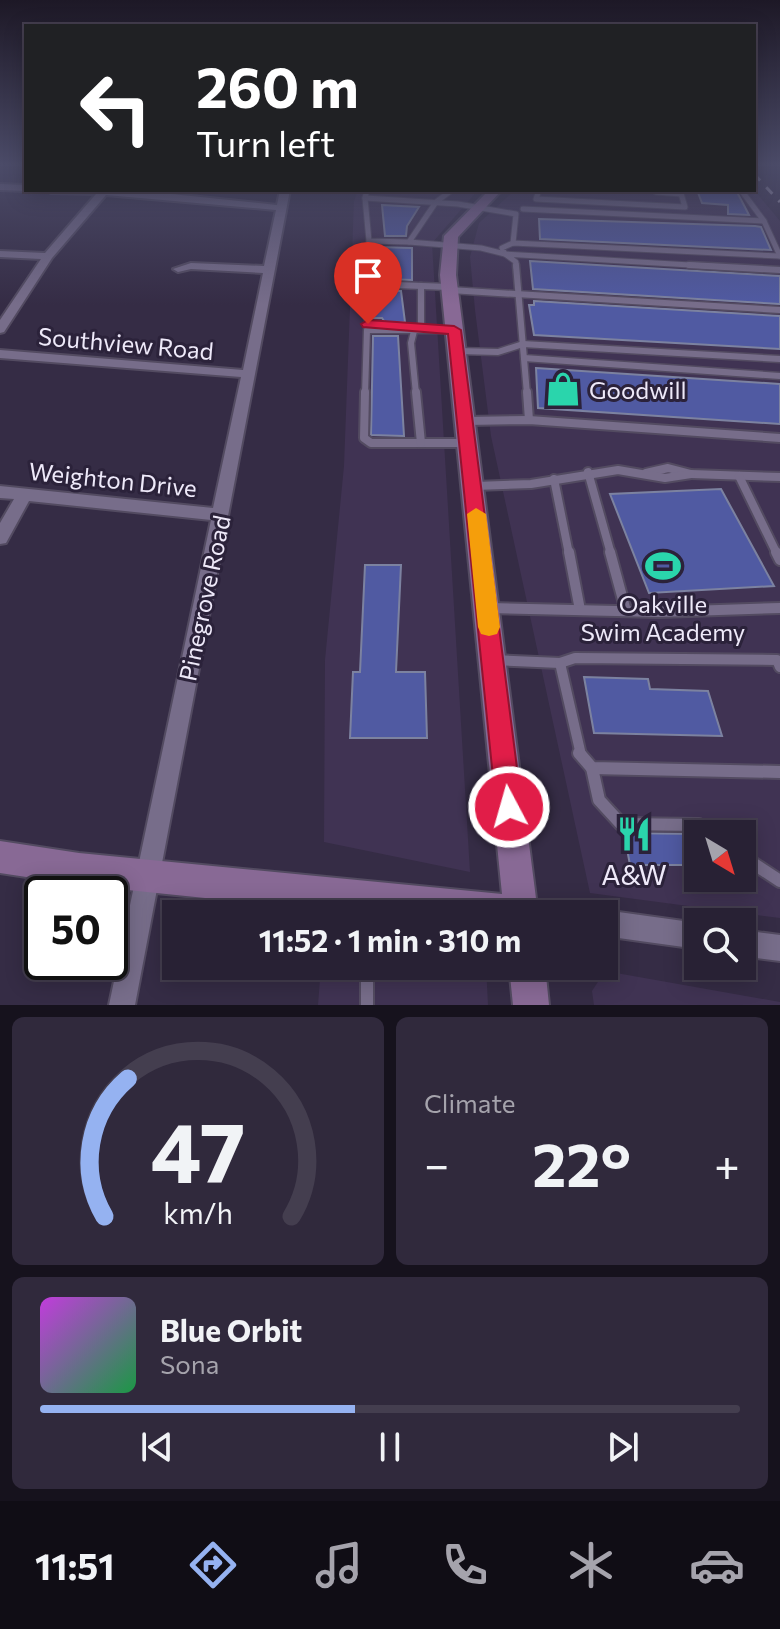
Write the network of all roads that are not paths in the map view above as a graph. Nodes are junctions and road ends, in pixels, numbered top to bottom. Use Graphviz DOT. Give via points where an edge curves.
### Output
graph roads {
  1 [pos="87,211"];
  2 [pos="282,211"];
  3 [pos="366,211"];
  4 [pos="430,211"];
  5 [pos="475,211"];
  6 [pos="496,211"];
  7 [pos="520,211"];
  8 [pos="561,211"];
  9 [pos="757,211"];
  10 [pos="516,214"];
  11 [pos="764,221"];
  12 [pos="369,241"];
  13 [pos="409,242"];
  14 [pos="513,243"];
  15 [pos="450,244"];
  16 [pos="0,254"];
  17 [pos="505,254"];
  18 [pos="48,256"];
  19 [pos="780,256"];
  20 [pos="178,269"];
  21 [pos="269,270"];
  22 [pos="780,270"];
  23 [pos="369,284"];
  24 [pos="421,286"];
  25 [pos="450,289"];
  26 [pos="518,294"];
  27 [pos="780,310"];
  28 [pos="418,328"];
  29 [pos="0,329"];
  30 [pos="451,337"];
  31 [pos="523,344"];
  32 [pos="0,354"];
  33 [pos="524,358"];
  34 [pos="780,359"];
  35 [pos="248,374"];
  36 [pos="780,376"];
  37 [pos="529,420"];
  38 [pos="467,432"];
  39 [pos="780,438"];
  40 [pos="421,443"];
  41 [pos="588,472"];
  42 [pos="739,476"];
  43 [pos="780,477"];
  44 [pos="554,479"];
  45 [pos="473,486"];
  46 [pos="0,492"];
  47 [pos="25,494"];
  48 [pos="222,515"];
  49 [pos="0,538"];
  50 [pos="780,560"];
  51 [pos="487,608"];
  52 [pos="780,608"];
  53 [pos="580,610"];
  54 [pos="626,611"];
  55 [pos="493,660"];
  56 [pos="560,663"];
  57 [pos="780,667"];
  58 [pos="592,768"];
  59 [pos="780,772"];
  60 [pos="684,825"];
  61 [pos="0,857"];
  62 [pos="756,865"];
  63 [pos="150,874"];
  64 [pos="780,881"];
  65 [pos="332,900"];
  66 [pos="519,900"];
  67 [pos="618,925"];
  68 [pos="684,934"];
  69 [pos="756,945"];
  70 [pos="780,948"];
  71 [pos="367,980"];
  72 [pos="528,980"];
  73 [pos="122,1005"];
  74 [pos="367,1005"];
  75 [pos="531,1005"];
  1 -- 18 [label="street"];
  2 -- 21 [label="street, Pinegrove Road"];
  3 -- 12 [label="lane"];
  4 -- 13 [label="lane"];
  5 -- 15 [label="main road" via="451,236"];
  6 -- 10 [label="lane"];
  7 -- 10 [label="lane"];
  8 -- 11 [label="lane"];
  9 -- 11 [label="lane"];
  10 -- 14 [label="lane"];
  11 -- 19 [label="lane"];
  12 -- 13 [label="lane"];
  12 -- 23 [label="lane"];
  13 -- 15 [label="lane"];
  14 -- 17 [label="lane" via="502,248"];
  14 -- 19 [label="lane"];
  15 -- 17 [label="lane"];
  15 -- 25 [label="main road"];
  16 -- 18 [label="street"];
  17 -- 22 [label="lane"];
  17 -- 26 [label="lane" via="516,262"];
  18 -- 29 [label="street"];
  20 -- 21 [label="street"];
  21 -- 35 [label="street, Pinegrove Road"];
  23 -- 24 [label="lane"];
  23 -- 28 [label="lane" via="368,324"];
  24 -- 25 [label="lane"];
  24 -- 28 [label="lane"];
  25 -- 26 [label="lane"];
  25 -- 30 [label="main road"];
  26 -- 27 [label="lane"];
  26 -- 31 [label="lane"];
  28 -- 30 [label="lane"];
  28 -- 40 [label="lane" via="411,343"];
  28 -- 40 [label="lane" via="367,330 364,438 371,443"];
  30 -- 31 [label="lane" via="498,352"];
  30 -- 38 [label="main road"];
  31 -- 33 [label="lane"];
  31 -- 34 [label="lane"];
  32 -- 35 [label="street, Southview Road"];
  33 -- 36 [label="lane"];
  33 -- 37 [label="lane"];
  35 -- 48 [label="street, Pinegrove Road"];
  37 -- 38 [label="lane"];
  37 -- 39 [label="lane"];
  38 -- 40 [label="lane"];
  38 -- 45 [label="main road"];
  41 -- 42 [label="lane" via="621,470 660,478"];
  41 -- 44 [label="lane"];
  41 -- 54 [label="lane"];
  42 -- 43 [label="lane"];
  42 -- 50 [label="lane"];
  44 -- 45 [label="lane"];
  44 -- 53 [label="lane"];
  45 -- 51 [label="main road"];
  46 -- 47 [label="street, Weighton Drive"];
  47 -- 48 [label="street, Weighton Drive"];
  47 -- 49 [label="street"];
  48 -- 63 [label="street, Pinegrove Road"];
  51 -- 53 [label="lane"];
  51 -- 55 [label="main road"];
  52 -- 54 [label="lane"];
  53 -- 54 [label="lane"];
  55 -- 56 [label="lane"];
  55 -- 66 [label="main road"];
  56 -- 57 [label="lane" via="575,658 777,660"];
  56 -- 58 [label="lane" via="578,752"];
  58 -- 59 [label="lane"];
  58 -- 60 [label="lane" via="599,800 621,824"];
  61 -- 63 [label="main road"];
  62 -- 64 [label="lane"];
  63 -- 65 [label="main road"];
  63 -- 73 [label="street, Pinegrove Road"];
  67 -- 68 [label="street"];
  69 -- 70 [label="street"];
  71 -- 74 [label="lane"];
  72 -- 75 [label="main road"];
}
